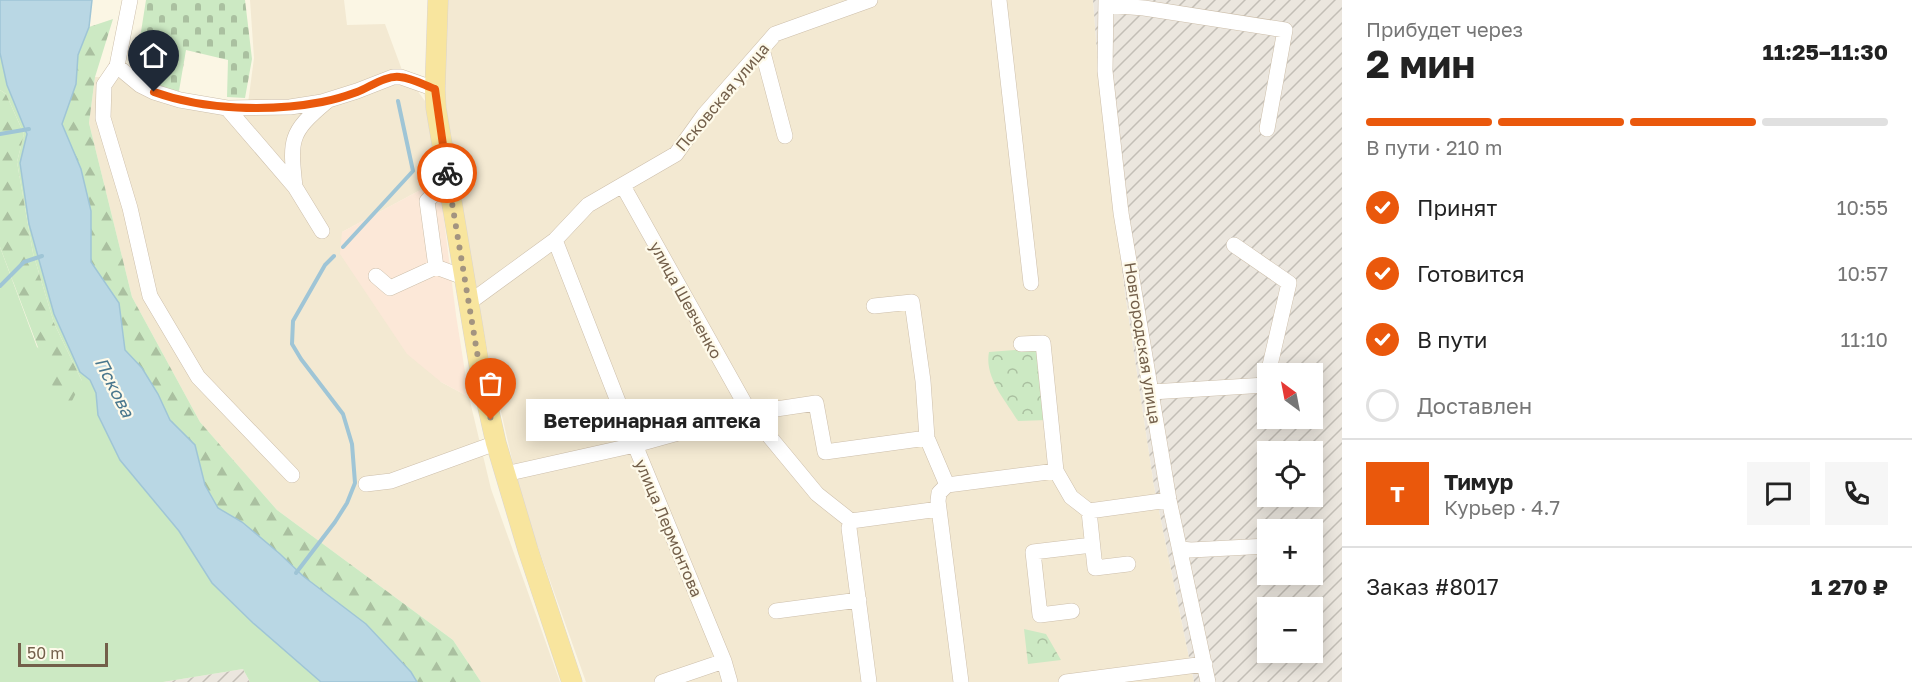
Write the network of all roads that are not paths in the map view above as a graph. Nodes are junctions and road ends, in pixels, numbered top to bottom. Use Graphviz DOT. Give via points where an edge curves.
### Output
graph roads {
  1 [pos="130,0"];
  2 [pos="438,0"];
  3 [pos="870,0"];
  4 [pos="999,0"];
  5 [pos="1106,3"];
  6 [pos="762,49"];
  7 [pos="117,66"];
  8 [pos="435,89"];
  9 [pos="328,100"];
  10 [pos="227,108"];
  11 [pos="1267,129"];
  12 [pos="785,136"];
  13 [pos="623,186"];
  14 [pos="295,187"];
  15 [pos="450,188"];
  16 [pos="322,231"];
  17 [pos="555,240"];
  18 [pos="1234,245"];
  19 [pos="436,267"];
  20 [pos="376,276"];
  21 [pos="466,278"];
  22 [pos="1031,283"];
  23 [pos="470,302"];
  24 [pos="874,306"];
  25 [pos="1021,344"];
  26 [pos="1271,363"];
  27 [pos="1257,386"];
  28 [pos="1150,392"];
  29 [pos="750,413"];
  30 [pos="927,438"];
  31 [pos="496,443"];
  32 [pos="635,445"];
  33 [pos="1056,471"];
  34 [pos="505,474"];
  35 [pos="292,476"];
  36 [pos="366,484"];
  37 [pos="947,485"];
  38 [pos="1169,500"];
  39 [pos="939,509"];
  40 [pos="1089,511"];
  41 [pos="851,521"];
  42 [pos="1092,545"];
  43 [pos="1257,547"];
  44 [pos="1181,549"];
  45 [pos="1128,564"];
  46 [pos="859,600"];
  47 [pos="776,611"];
  48 [pos="1072,611"];
  49 [pos="724,661"];
  50 [pos="1205,664"];
  51 [pos="572,682"];
  52 [pos="662,682"];
  53 [pos="730,682"];
  54 [pos="870,682"];
  55 [pos="962,682"];
  56 [pos="1066,682"];
  57 [pos="1208,682"];
  1 -- 7 [label="street"];
  2 -- 8 [label="main road"];
  3 -- 6 [label="street, Псковская улица" via="776,34"];
  4 -- 22 [label="street"];
  5 -- 11 [label="street" via="1285,30"];
  5 -- 28 [label="street, Новгородская улица" via="1105,71 1121,213"];
  6 -- 12 [label="street"];
  6 -- 13 [label="street, Псковская улица" via="676,154"];
  7 -- 10 [label="street" via="154,92"];
  7 -- 35 [label="street" via="104,85 103,118 130,208 150,296 198,377"];
  8 -- 9 [label="street" via="393,77"];
  8 -- 15 [label="main road"];
  9 -- 10 [label="street"];
  9 -- 14 [label="street" via="303,121 293,139"];
  10 -- 14 [label="street"];
  13 -- 17 [label="street, Псковская улица" via="588,205"];
  13 -- 29 [label="street, улица Шевченко"];
  14 -- 16 [label="street"];
  15 -- 19 [label="street" via="427,201"];
  15 -- 21 [label="main road"];
  17 -- 23 [label="street, Псковская улица"];
  17 -- 32 [label="street, улица Лермонтова"];
  18 -- 26 [label="street" via="1288,283"];
  19 -- 20 [label="street" via="390,288"];
  19 -- 21 [label="street"];
  21 -- 23 [label="main road"];
  23 -- 31 [label="main road"];
  24 -- 30 [label="street" via="912,302"];
  25 -- 33 [label="street" via="1043,343"];
  27 -- 28 [label="street"];
  28 -- 38 [label="street, Новгородская улица"];
  29 -- 30 [label="street" via="816,403 825,452"];
  29 -- 32 [label="street"];
  29 -- 41 [label="street, улица Шевченко" via="817,494"];
  30 -- 37 [label="street"];
  31 -- 34 [label="main road"];
  31 -- 36 [label="street" via="391,481"];
  32 -- 34 [label="street"];
  32 -- 49 [label="street, улица Лермонтова"];
  33 -- 37 [label="street"];
  33 -- 40 [label="street" via="1071,497"];
  34 -- 51 [label="main road"];
  37 -- 39 [label="street" via="939,493"];
  38 -- 40 [label="street"];
  38 -- 44 [label="street, Новгородская улица"];
  39 -- 41 [label="street"];
  39 -- 55 [label="street"];
  40 -- 42 [label="street"];
  41 -- 46 [label="street"];
  42 -- 45 [label="street" via="1095,568"];
  42 -- 48 [label="street" via="1033,552 1040,615"];
  43 -- 44 [label="street"];
  44 -- 50 [label="street, Новгородская улица"];
  46 -- 47 [label="street"];
  46 -- 54 [label="street"];
  49 -- 52 [label="street"];
  49 -- 53 [label="street, улица Лермонтова"];
  50 -- 56 [label="street"];
  50 -- 57 [label="street, Новгородская улица"];
}
